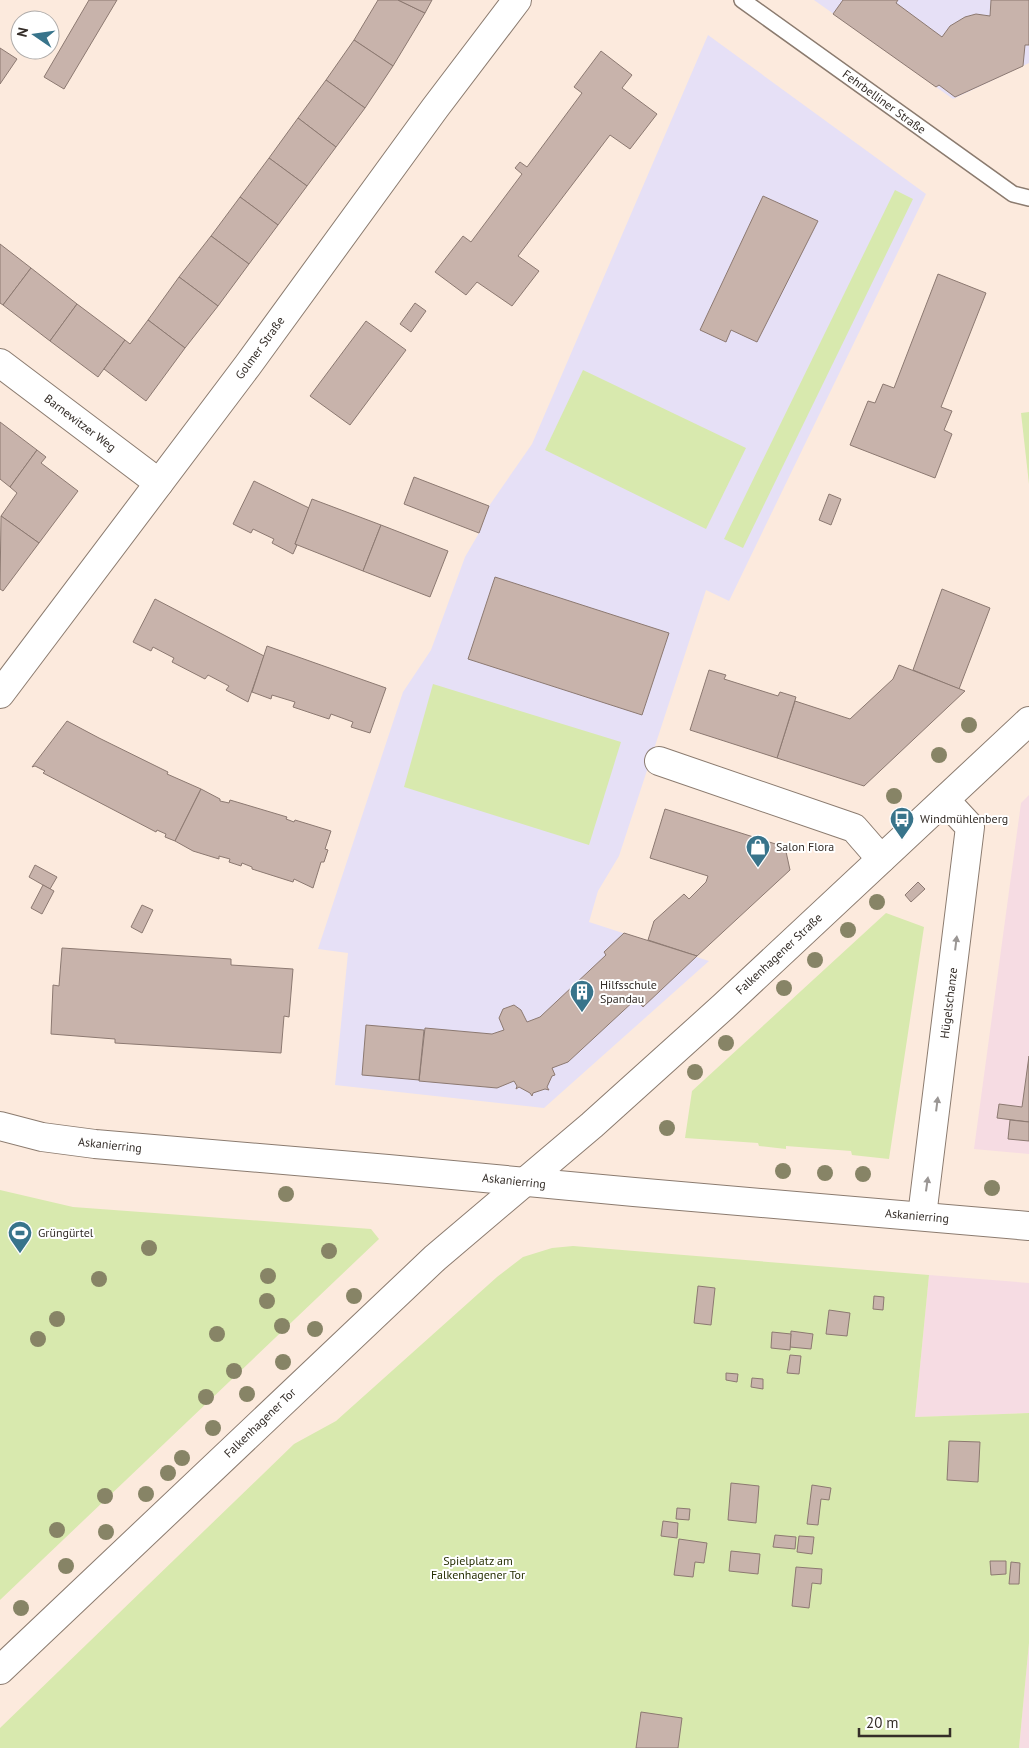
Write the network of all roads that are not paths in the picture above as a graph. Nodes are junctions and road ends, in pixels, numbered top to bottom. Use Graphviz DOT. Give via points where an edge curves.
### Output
graph roads {
  1 [pos="517,0"];
  2 [pos="742,0"];
  3 [pos="1029,198"];
  4 [pos="0,363"];
  5 [pos="159,483"];
  6 [pos="0,694"];
  7 [pos="1029,721"];
  8 [pos="659,761"];
  9 [pos="945,800"];
  10 [pos="881,859"];
  11 [pos="0,1126"];
  12 [pos="525,1182"];
  13 [pos="922,1216"];
  14 [pos="1029,1226"];
  15 [pos="0,1670"];
  1 -- 5 [label="street, Golmer Straße"];
  2 -- 3 [label="lane, Fehrbelliner Straße" via="1013,194"];
  4 -- 5 [label="street, Barnewitzer Weg"];
  5 -- 6 [label="street, Golmer Straße"];
  7 -- 9 [label="street, Falkenhagener Straße"];
  8 -- 10 [label="street" via="854,828"];
  9 -- 10 [label="street, Falkenhagener Straße"];
  13 -- 9 [label="street, Hügelschanze, one-way" via="970,827"];
  10 -- 12 [label="street, Falkenhagener Straße" via="592,1126"];
  11 -- 12 [label="street, Askanierring" via="95,1144"];
  12 -- 13 [label="street, Askanierring"];
  12 -- 15 [label="street, Falkenhagener Tor" via="435,1258"];
  13 -- 14 [label="street, Askanierring"];
}
